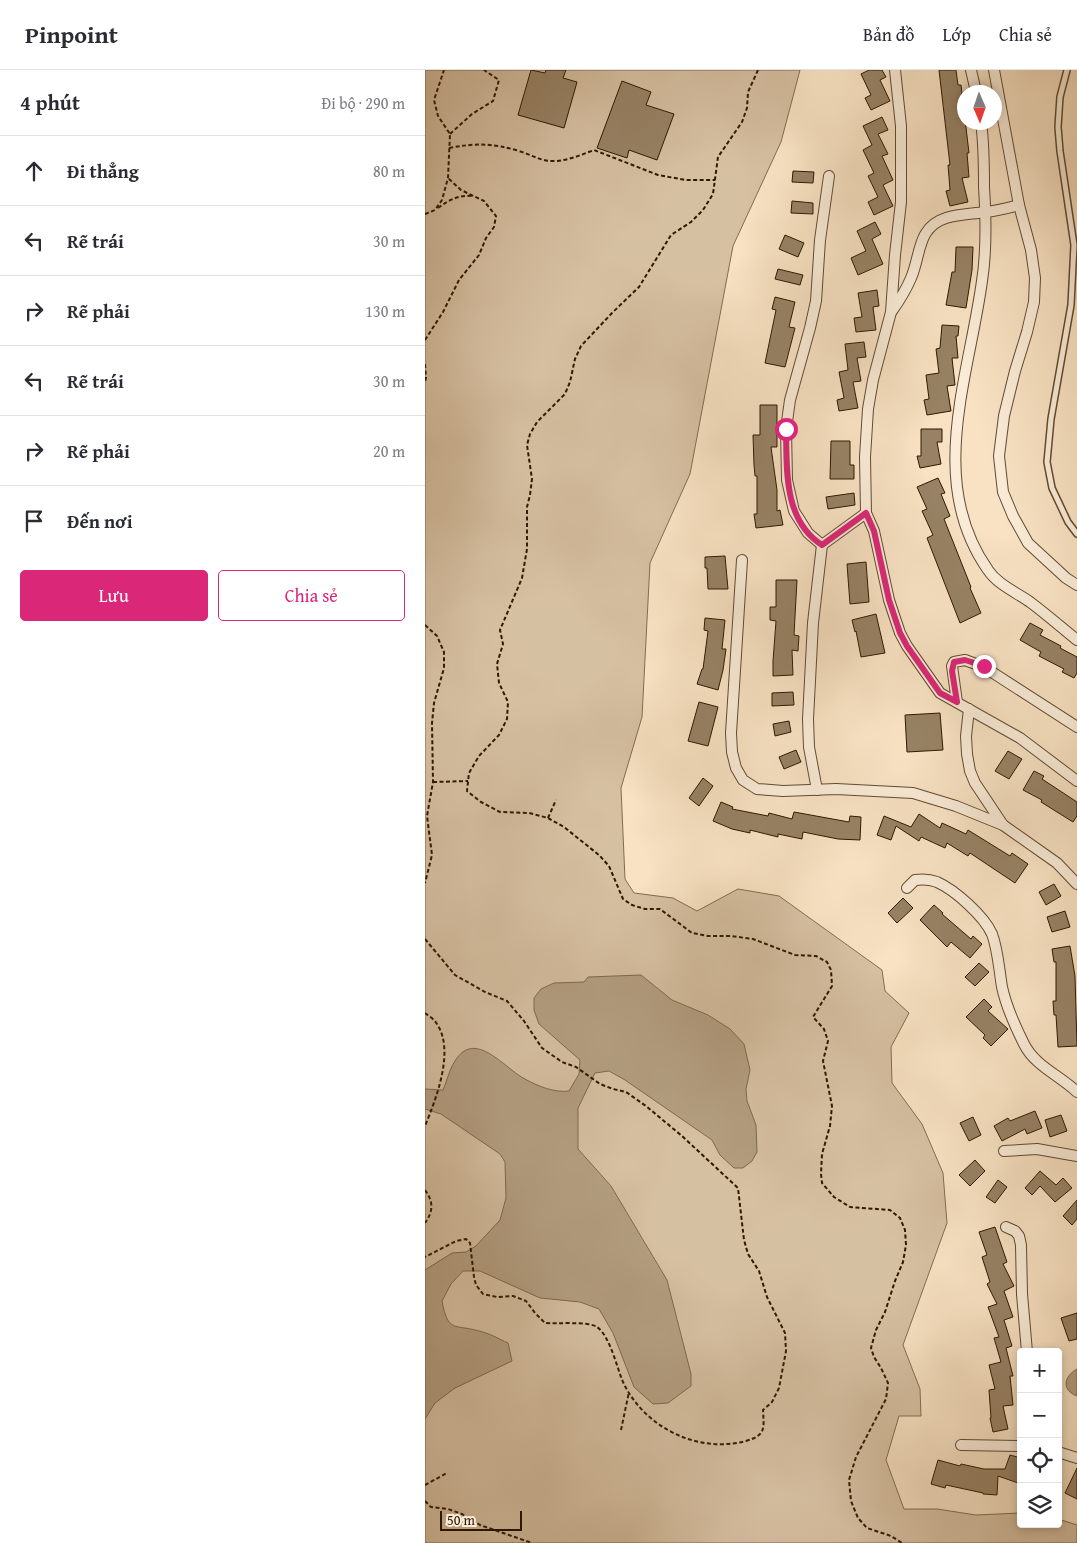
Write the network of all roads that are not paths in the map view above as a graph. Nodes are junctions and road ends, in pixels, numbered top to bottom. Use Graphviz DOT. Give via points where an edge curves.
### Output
graph roads {
  1 [pos="895,70"];
  2 [pos="971,70"];
  3 [pos="994,70"];
  4 [pos="1067,70"];
  5 [pos="974,85"];
  6 [pos="982,130"];
  7 [pos="829,176"];
  8 [pos="1019,205"];
  9 [pos="986,212"];
  10 [pos="891,312"];
  11 [pos="866,513"];
  12 [pos="1077,534"];
  13 [pos="822,545"];
  14 [pos="742,560"];
  15 [pos="1077,585"];
  16 [pos="1077,640"];
  17 [pos="957,702"];
  18 [pos="969,710"];
  19 [pos="1077,726"];
  20 [pos="1077,781"];
  21 [pos="817,790"];
  22 [pos="1003,825"];
  23 [pos="1077,884"];
  24 [pos="907,888"];
  25 [pos="1077,1092"];
  26 [pos="1004,1151"];
  27 [pos="1077,1156"];
  28 [pos="1006,1227"];
  29 [pos="1027,1348"];
  30 [pos="961,1445"];
  31 [pos="1017,1446"];
  32 [pos="1062,1453"];
  33 [pos="1077,1458"];
  1 -- 10 [label="street" via="901,126 902,183"];
  2 -- 5 [label="street"];
  3 -- 8 [label="street"];
  4 -- 12 [label="lane" via="1059,127 1074,245 1071,295 1047,462 1052,488"];
  6 -- 9 [label="street"];
  7 -- 13 [label="street" via="816,300 790,400 786,429 787,480 794,510 808,533"];
  8 -- 9 [label="street"];
  8 -- 15 [label="street" via="1031,250 1034,302 1005,416 999,456 1003,492 1027,544"];
  9 -- 10 [label="street" via="946,218 926,230 911,277"];
  9 -- 16 [label="street" via="985,259 957,430 954,463 958,501 963,524 989,572"];
  10 -- 11 [label="street" via="868,409"];
  11 -- 13 [label="street"];
  11 -- 17 [label="street" via="874,531 889,600 900,633 940,693"];
  13 -- 21 [label="street" via="808,712 809,747"];
  14 -- 21 [label="street" via="731,733 736,768 743,780 757,789"];
  17 -- 18 [label="street"];
  17 -- 19 [label="street" via="952,666 954,662 965,660 984,666"];
  18 -- 20 [label="street" via="1019,738"];
  18 -- 22 [label="street" via="966,736 970,771 975,784"];
  21 -- 22 [label="street" via="913,793"];
  22 -- 23 [label="street" via="1057,863"];
  24 -- 25 [label="street" via="915,880 936,882 967,903 979,917 991,932 1003,989 1024,1045 1039,1063"];
  26 -- 27 [label="street" via="1037,1149"];
  28 -- 29 [label="street" via="1015,1231 1021,1245"];
  30 -- 31 [label="street"];
  32 -- 33 [label="street"];
}
